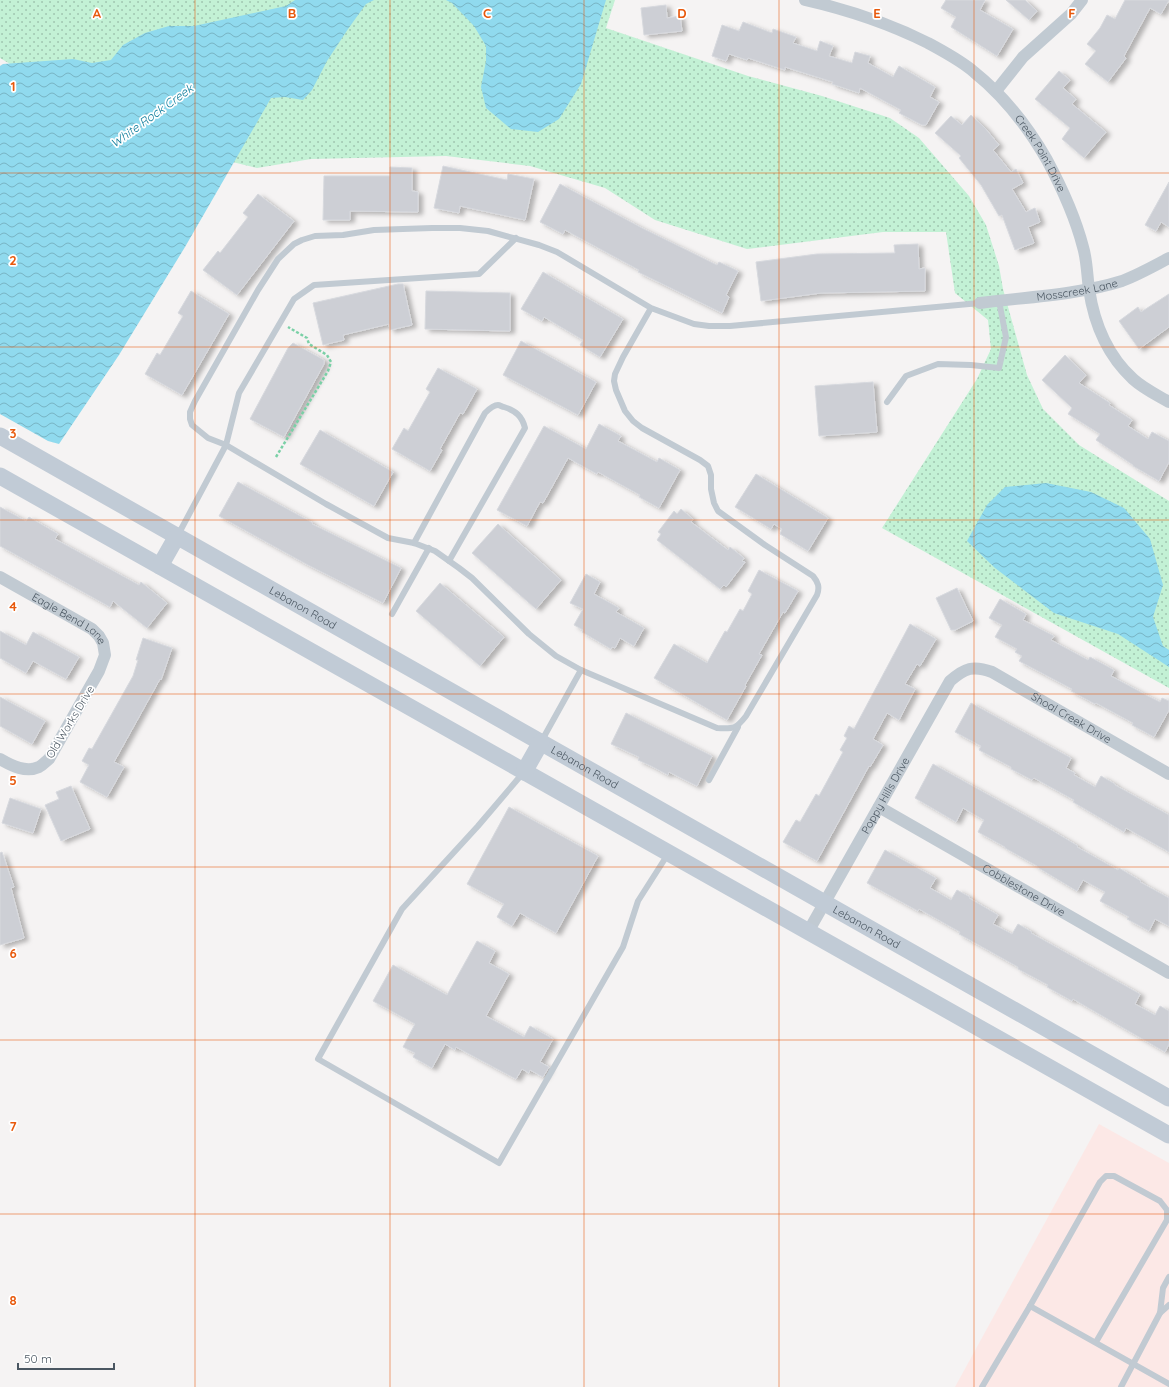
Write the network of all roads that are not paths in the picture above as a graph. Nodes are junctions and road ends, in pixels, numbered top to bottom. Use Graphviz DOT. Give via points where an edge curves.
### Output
graph roads {
  1 [pos="805,0"];
  2 [pos="1082,0"];
  3 [pos="996,91"];
  4 [pos="516,238"];
  5 [pos="1169,258"];
  6 [pos="1089,290"];
  7 [pos="999,301"];
  8 [pos="980,303"];
  9 [pos="651,308"];
  10 [pos="887,402"];
  11 [pos="1169,402"];
  12 [pos="0,436"];
  13 [pos="226,445"];
  14 [pos="0,476"];
  15 [pos="177,536"];
  16 [pos="414,543"];
  17 [pos="429,548"];
  18 [pos="449,561"];
  19 [pos="160,566"];
  20 [pos="0,577"];
  21 [pos="392,614"];
  22 [pos="971,668"];
  23 [pos="582,670"];
  24 [pos="95,679"];
  25 [pos="738,726"];
  26 [pos="541,742"];
  27 [pos="0,759"];
  28 [pos="524,772"];
  29 [pos="1169,774"];
  30 [pos="709,780"];
  31 [pos="879,807"];
  32 [pos="668,853"];
  33 [pos="824,903"];
  34 [pos="808,932"];
  35 [pos="1169,973"];
  36 [pos="1169,1098"];
  37 [pos="1169,1135"];
  38 [pos="1169,1277"];
  39 [pos="1169,1305"];
  40 [pos="1030,1306"];
  41 [pos="1160,1313"];
  42 [pos="1096,1342"];
  43 [pos="1133,1364"];
  44 [pos="1169,1384"];
  45 [pos="982,1387"];
  46 [pos="1121,1387"];
  1 -- 3 [label="street, Creek Point Drive" via="845,9 910,34 955,58"];
  2 -- 3 [label="street" via="1072,14 1023,57"];
  3 -- 6 [label="street, Creek Point Drive" via="1023,123 1058,180 1084,248"];
  4 -- 9 [label="lane" via="557,252"];
  4 -- 13 [label="lane" via="479,274 314,285 294,300 239,393"];
  4 -- 13 [label="lane" via="460,228 432,228 315,236 294,244 281,255 254,297 190,412 192,425 208,438"];
  5 -- 6 [label="street, Mosscreek Lane" via="1124,280"];
  6 -- 7 [label="street, Mosscreek Lane"];
  6 -- 11 [label="street, Creek Point Drive" via="1097,324 1115,360 1134,379"];
  7 -- 8 [label="street, Mosscreek Lane"];
  7 -- 10 [label="lane" via="1006,337 999,368 938,364 906,376"];
  8 -- 9 [label="lane" via="730,326 694,324"];
  9 -- 25 [label="lane" via="615,374 616,390 625,411 633,422 642,428 708,466 714,503 718,511 813,576 819,589"];
  12 -- 15 [label="main road, Lebanon Road"];
  13 -- 15 [label="lane"];
  13 -- 16 [label="lane" via="388,538"];
  14 -- 19 [label="main road"];
  15 -- 19 [label="main road"];
  15 -- 26 [label="main road, Lebanon Road"];
  16 -- 17 [label="lane"];
  16 -- 18 [label="lane" via="485,413 498,405 510,409 518,414 525,428"];
  17 -- 18 [label="lane"];
  17 -- 21 [label="lane"];
  18 -- 23 [label="lane" via="472,578 529,634 556,656"];
  19 -- 28 [label="main road"];
  20 -- 24 [label="street, Eagle Bend Lane" via="100,636 105,655"];
  22 -- 29 [label="street, Shoal Creek Drive" via="982,668 992,672"];
  22 -- 31 [label="street, Poppy Hills Drive" via="959,673 950,681"];
  23 -- 25 [label="lane" via="718,728"];
  23 -- 26 [label="lane"];
  24 -- 27 [label="street, Old Works Drive" via="49,759 39,767 24,770"];
  25 -- 30 [label="lane"];
  26 -- 28 [label="main road"];
  26 -- 33 [label="main road, Lebanon Road"];
  28 -- 32 [label="main road"];
  28 -- 32 [label="lane" via="402,909 318,1059 499,1163 623,947 638,901"];
  31 -- 33 [label="street, Poppy Hills Drive"];
  31 -- 35 [label="street, Cobblestone Drive"];
  32 -- 34 [label="main road"];
  33 -- 34 [label="street, Poppy Hills Drive"];
  33 -- 36 [label="main road, Lebanon Road"];
  34 -- 37 [label="main road"];
  38 -- 41 [label="lane" via="1163,1288"];
  39 -- 41 [label="lane"];
  40 -- 42 [label="lane"];
  40 -- 42 [label="lane" via="1100,1182 1106,1176 1114,1176 1160,1201 1167,1210 1167,1220"];
  40 -- 45 [label="lane"];
  41 -- 43 [label="lane"];
  42 -- 43 [label="lane"];
  43 -- 44 [label="lane"];
  43 -- 46 [label="lane"];
}
